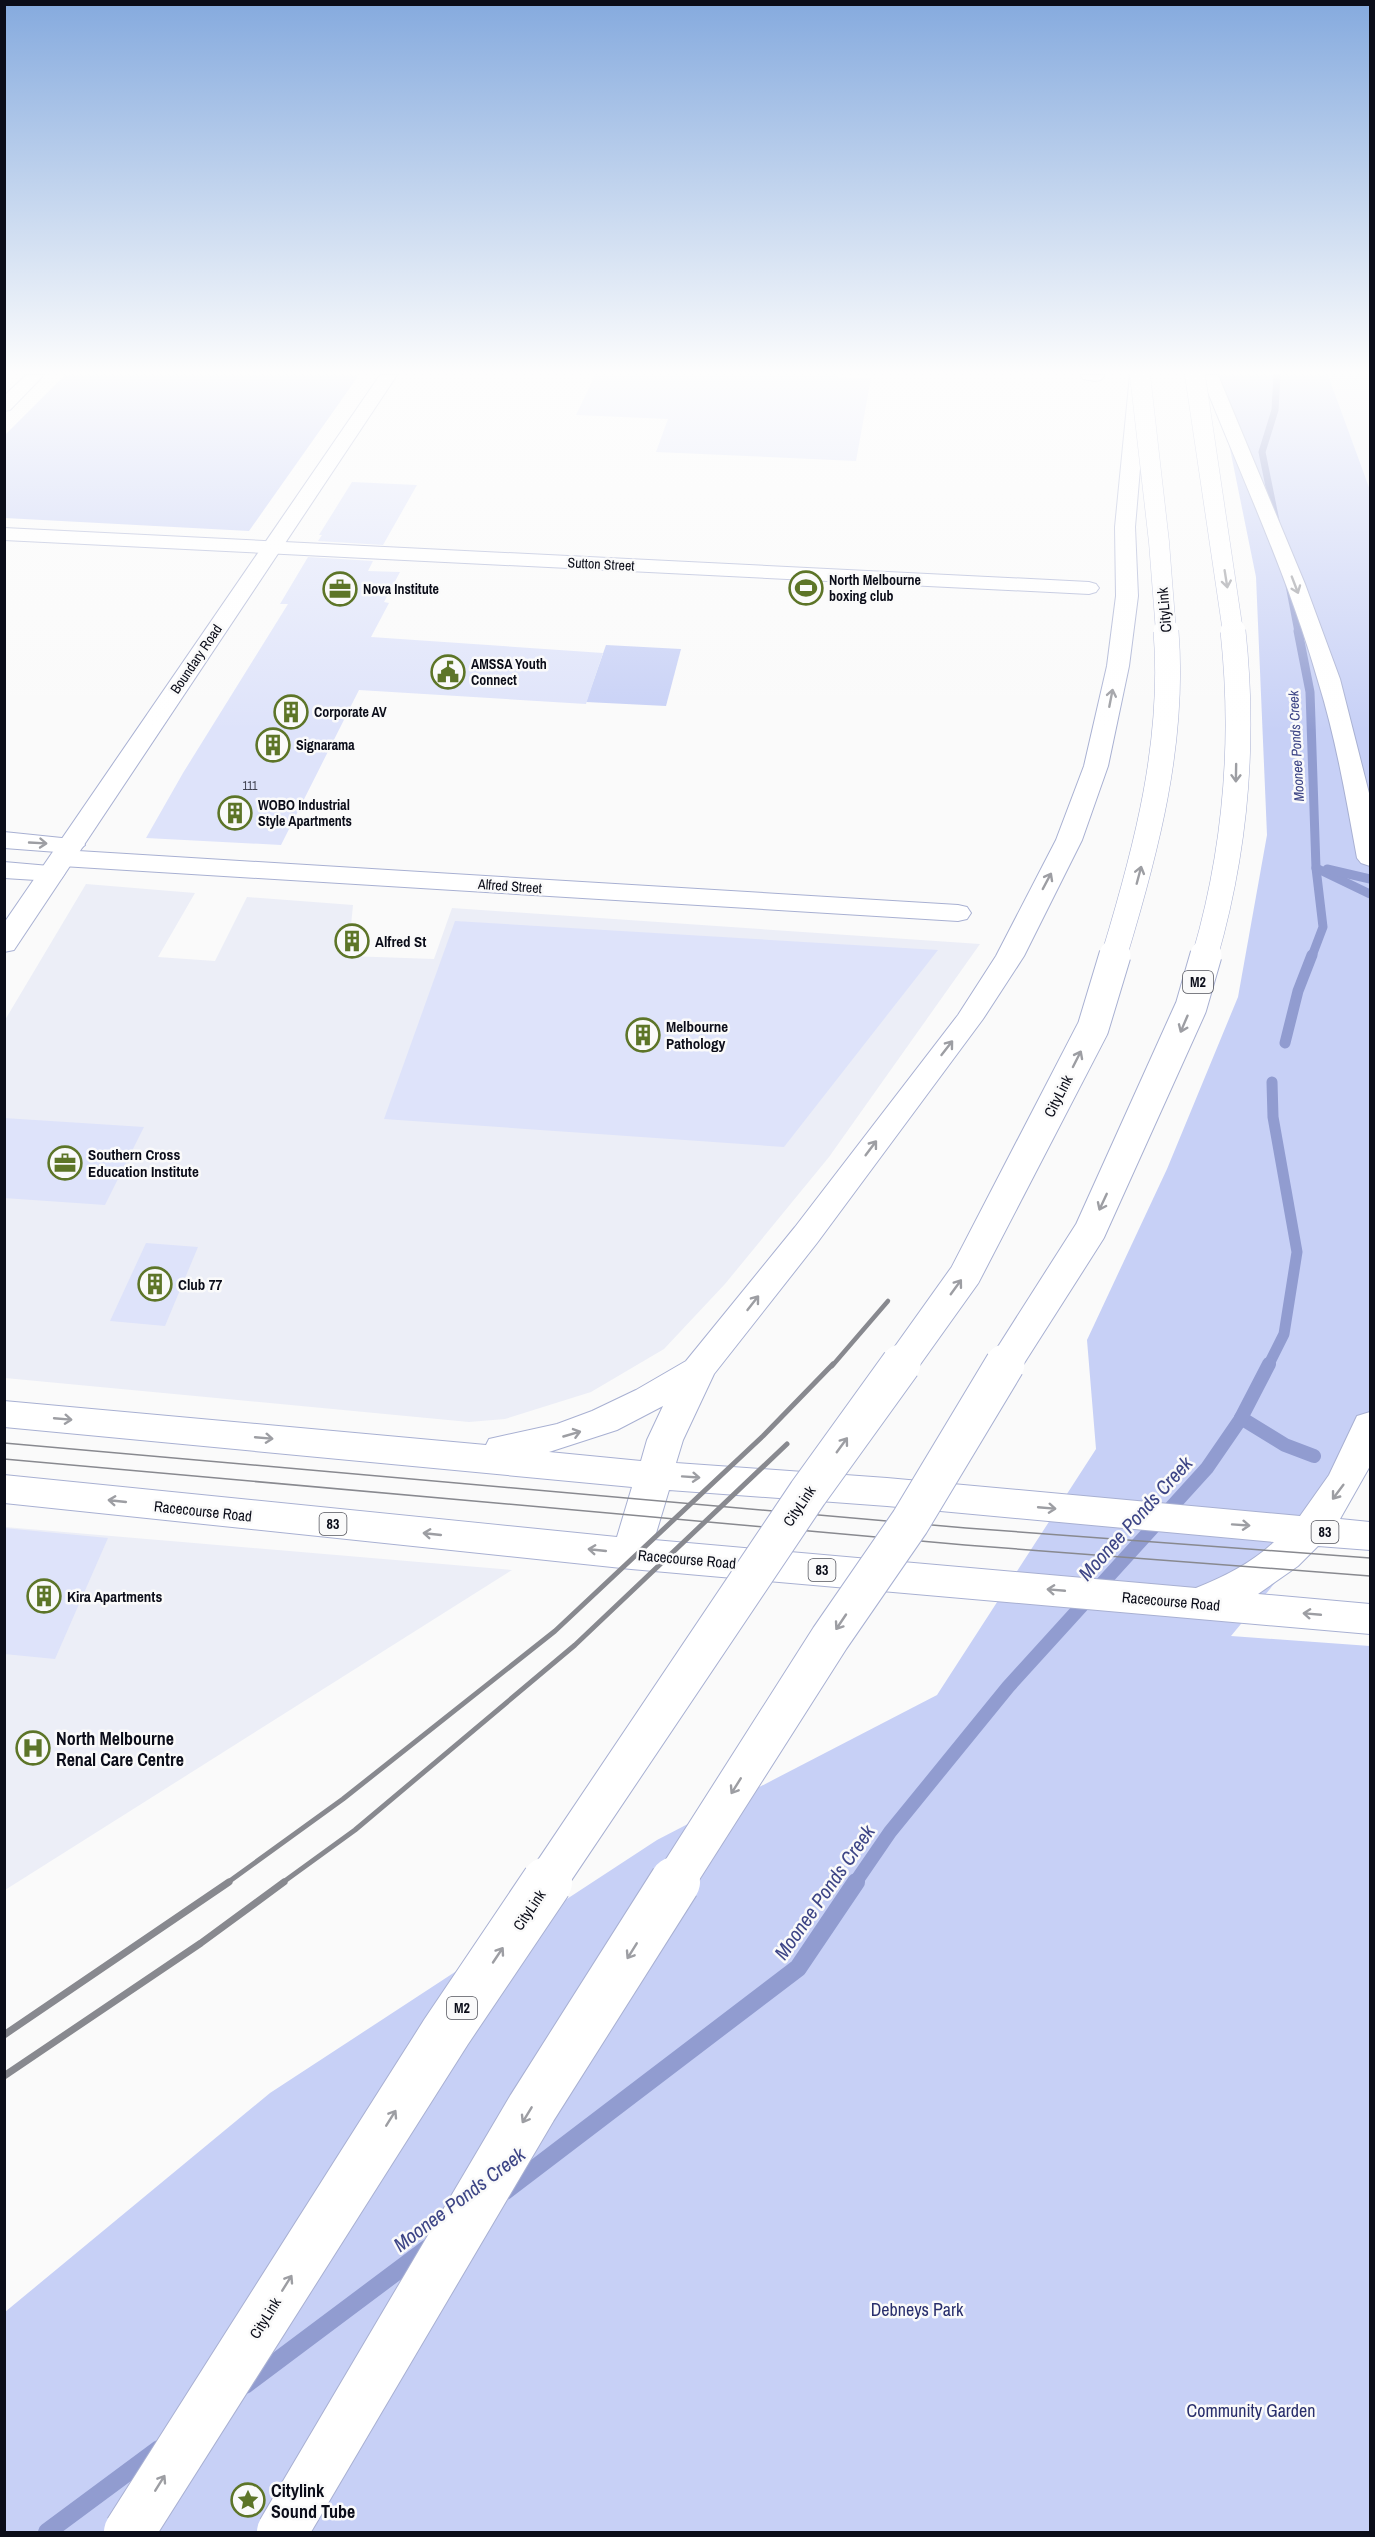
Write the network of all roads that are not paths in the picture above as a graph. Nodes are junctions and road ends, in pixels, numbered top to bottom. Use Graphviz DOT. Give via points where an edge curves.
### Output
graph roads {
  1 [pos="308,493"];
  2 [pos="1128,493"];
  3 [pos="1153,493"];
  4 [pos="1214,493"];
  5 [pos="1260,493"];
  6 [pos="4,534"];
  7 [pos="271,548"];
  8 [pos="1089,588"];
  9 [pos="4,840"];
  10 [pos="62,858"];
  11 [pos="1371,858"];
  12 [pos="4,870"];
  13 [pos="958,913"];
  14 [pos="4,944"];
  15 [pos="708,1359"];
  16 [pos="4,1414"];
  17 [pos="1366,1438"];
  18 [pos="453,1455"];
  19 [pos="655,1474"];
  20 [pos="4,1489"];
  21 [pos="1295,1530"];
  22 [pos="1371,1536"];
  23 [pos="632,1554"];
  24 [pos="1198,1604"];
  25 [pos="1371,1619"];
  26 [pos="129,2532"];
  27 [pos="282,2532"];
  1 -- 7 [label="main road, Boundary Road"];
  15 -- 2 [label="main road, one-way, bridge" via="969,1019 1010,956 1069,840 1096,766 1118,666 1127,596"];
  26 -- 3 [label="main road, CityLink / M2, one-way, bridge" via="446,2032 808,1492 965,1275 1093,1028 1140,870 1165,740 1169,670"];
  4 -- 27 [label="main road, M2, one-way, bridge" via="1238,679 1230,852 1191,1007 1160,1080 1090,1231 910,1522 830,1638 532,2108"];
  5 -- 11 [label="main road, one-way" via="1321,656 1351,760"];
  6 -- 7 [label="main road, Sutton Street"];
  7 -- 8 [label="main road, Sutton Street"];
  7 -- 10 [label="main road, Boundary Road"];
  9 -- 10 [label="main road, Alfred Street, one-way"];
  10 -- 12 [label="main road, Alfred Street"];
  10 -- 13 [label="main road, Alfred Street"];
  10 -- 14 [label="main road, Boundary Road"];
  18 -- 15 [label="main road, one-way" via="544,1442 582,1431 639,1406"];
  15 -- 19 [label="main road" via="677,1410"];
  16 -- 18 [label="main road, 83, one-way"];
  17 -- 21 [label="main road, one-way" via="1347,1480"];
  18 -- 19 [label="main road, 83"];
  19 -- 21 [label="main road, 83, one-way"];
  19 -- 23 [label="main road"];
  23 -- 20 [label="main road, Racecourse Road / 83, one-way"];
  21 -- 22 [label="main road, 83"];
  21 -- 24 [label="main road" via="1280,1561 1248,1583"];
  24 -- 23 [label="main road, Racecourse Road / 83, one-way"];
  25 -- 24 [label="main road, Racecourse Road / 83, one-way"];
}
